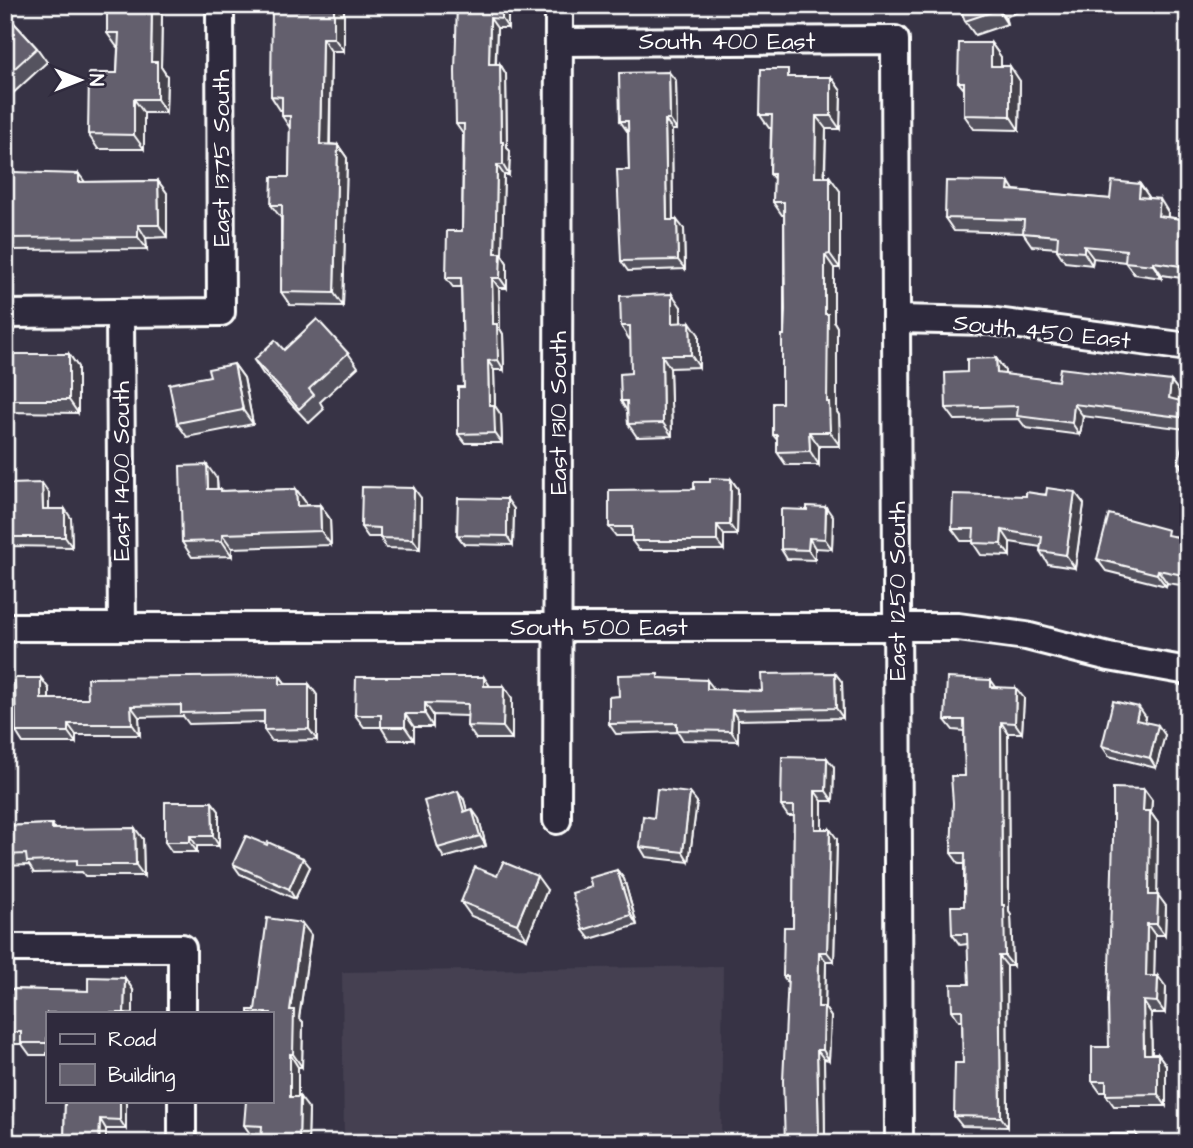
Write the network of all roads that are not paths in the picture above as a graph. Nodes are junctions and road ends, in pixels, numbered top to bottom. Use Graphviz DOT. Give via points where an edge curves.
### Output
graph roads {
  1 [pos="220,5"];
  2 [pos="559,5"];
  3 [pos="895,40"];
  4 [pos="559,42"];
  5 [pos="5,314"];
  6 [pos="120,314"];
  7 [pos="896,319"];
  8 [pos="1188,347"];
  9 [pos="897,626"];
  10 [pos="5,627"];
  11 [pos="122,627"];
  12 [pos="558,627"];
  13 [pos="1188,671"];
  14 [pos="557,820"];
  15 [pos="5,948"];
  16 [pos="182,1012"];
  17 [pos="182,1102"];
  18 [pos="182,1143"];
  19 [pos="899,1143"];
  1 -- 6 [label="street, East 1375 South" via="221,312"];
  2 -- 4 [label="street, East 1310 South"];
  3 -- 4 [label="street, South 400 East"];
  3 -- 7 [label="street, East 1250 South"];
  4 -- 12 [label="street, East 1310 South"];
  5 -- 6 [label="street"];
  6 -- 11 [label="street, East 1400 South"];
  7 -- 8 [label="street, South 450 East" via="989,321"];
  7 -- 9 [label="street, East 1250 South"];
  9 -- 12 [label="street, South 500 East"];
  9 -- 13 [label="street, South 500 East" via="1026,635"];
  9 -- 19 [label="street, East 1250 South"];
  10 -- 11 [label="street, South 500 East"];
  11 -- 12 [label="street, South 500 East"];
  12 -- 14 [label="street, East 1310 South"];
  15 -- 16 [label="street" via="182,948"];
  17 -- 18 [label="street"];
}
